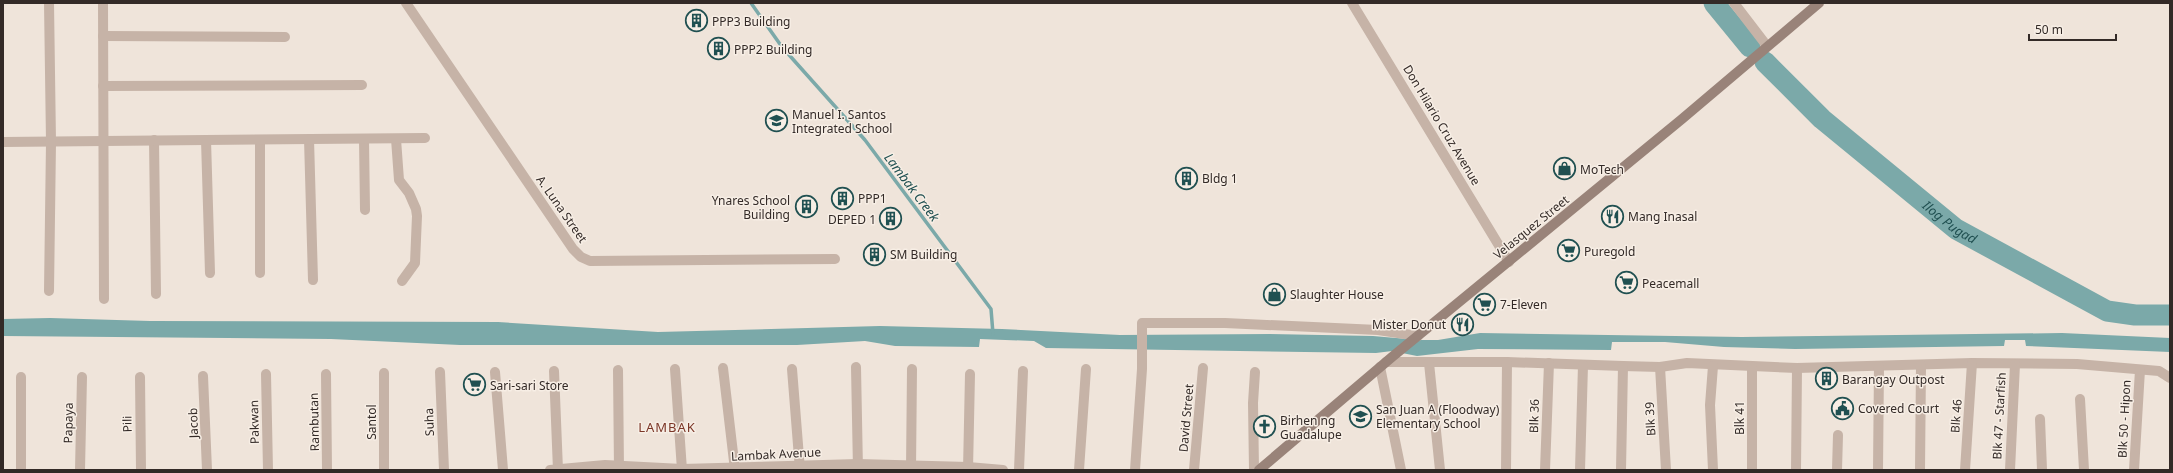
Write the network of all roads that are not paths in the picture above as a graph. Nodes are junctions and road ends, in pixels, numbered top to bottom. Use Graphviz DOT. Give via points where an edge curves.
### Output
graph roads {
  1 [pos="49,3"];
  2 [pos="103,3"];
  3 [pos="406,3"];
  4 [pos="1352,3"];
  5 [pos="1734,3"];
  6 [pos="1815,4"];
  7 [pos="103,36"];
  8 [pos="285,37"];
  9 [pos="1767,46"];
  10 [pos="103,86"];
  11 [pos="362,86"];
  12 [pos="425,138"];
  13 [pos="309,139"];
  14 [pos="364,139"];
  15 [pos="396,139"];
  16 [pos="154,140"];
  17 [pos="206,140"];
  18 [pos="260,140"];
  19 [pos="103,141"];
  20 [pos="3,142"];
  21 [pos="51,142"];
  22 [pos="365,210"];
  23 [pos="835,259"];
  24 [pos="1509,262"];
  25 [pos="210,273"];
  26 [pos="260,273"];
  27 [pos="313,280"];
  28 [pos="402,281"];
  29 [pos="49,291"];
  30 [pos="156,294"];
  31 [pos="104,299"];
  32 [pos="1418,336"];
  33 [pos="1507,362"];
  34 [pos="1429,363"];
  35 [pos="1549,363"];
  36 [pos="1972,363"];
  37 [pos="2015,364"];
  38 [pos="1383,365"];
  39 [pos="1583,365"];
  40 [pos="1921,365"];
  41 [pos="1623,366"];
  42 [pos="1713,366"];
  43 [pos="1879,366"];
  44 [pos="856,367"];
  45 [pos="1660,367"];
  46 [pos="1752,367"];
  47 [pos="723,368"];
  48 [pos="1203,368"];
  49 [pos="1797,368"];
  50 [pos="675,369"];
  51 [pos="792,369"];
  52 [pos="912,369"];
  53 [pos="618,370"];
  54 [pos="1086,370"];
  55 [pos="2140,370"];
  56 [pos="554,371"];
  57 [pos="1023,371"];
  58 [pos="440,372"];
  59 [pos="495,372"];
  60 [pos="1255,372"];
  61 [pos="384,373"];
  62 [pos="266,374"];
  63 [pos="326,374"];
  64 [pos="970,374"];
  65 [pos="203,376"];
  66 [pos="22,377"];
  67 [pos="82,377"];
  68 [pos="140,377"];
  69 [pos="2170,378"];
  70 [pos="2080,400"];
  71 [pos="2040,419"];
  72 [pos="1838,435"];
  73 [pos="858,467"];
  74 [pos="911,467"];
  75 [pos="619,468"];
  76 [pos="800,468"];
  77 [pos="968,468"];
  78 [pos="21,470"];
  79 [pos="80,470"];
  80 [pos="141,470"];
  81 [pos="208,470"];
  82 [pos="268,470"];
  83 [pos="327,470"];
  84 [pos="384,470"];
  85 [pos="444,470"];
  86 [pos="502,470"];
  87 [pos="550,470"];
  88 [pos="558,470"];
  89 [pos="682,470"];
  90 [pos="735,470"];
  91 [pos="1003,470"];
  92 [pos="1019,470"];
  93 [pos="1079,470"];
  94 [pos="1135,470"];
  95 [pos="1194,470"];
  96 [pos="1254,470"];
  97 [pos="1258,470"];
  98 [pos="1401,470"];
  99 [pos="1440,470"];
  100 [pos="1506,470"];
  101 [pos="1545,470"];
  102 [pos="1580,470"];
  103 [pos="1621,470"];
  104 [pos="1666,470"];
  105 [pos="1713,470"];
  106 [pos="1752,470"];
  107 [pos="1796,470"];
  108 [pos="1837,470"];
  109 [pos="1878,470"];
  110 [pos="1920,470"];
  111 [pos="1966,470"];
  112 [pos="2010,470"];
  113 [pos="2042,470"];
  114 [pos="2084,470"];
  115 [pos="2134,470"];
  1 -- 21 [label="street"];
  2 -- 7 [label="street"];
  3 -- 23 [label="street, A. Luna Street" via="573,249 581,257 590,261"];
  4 -- 24 [label="street, Don Hilario Cruz Avenue"];
  5 -- 9 [label="street"];
  6 -- 9 [label="main road, Velasquez Street"];
  7 -- 8 [label="street"];
  7 -- 10 [label="street"];
  9 -- 24 [label="main road, Velasquez Street"];
  10 -- 11 [label="street"];
  10 -- 19 [label="street"];
  12 -- 15 [label="street"];
  13 -- 14 [label="street"];
  13 -- 18 [label="street"];
  13 -- 27 [label="street"];
  14 -- 15 [label="street"];
  14 -- 22 [label="street"];
  15 -- 28 [label="street" via="399,180 411,198 417,216 415,263"];
  16 -- 17 [label="street"];
  16 -- 19 [label="street"];
  16 -- 30 [label="street"];
  17 -- 18 [label="street"];
  17 -- 25 [label="street"];
  18 -- 26 [label="street"];
  19 -- 21 [label="street"];
  19 -- 31 [label="street"];
  20 -- 21 [label="street"];
  21 -- 29 [label="street"];
  24 -- 32 [label="main road, Velasquez Street"];
  32 -- 38 [label="main road, Velasquez Street"];
  32 -- 94 [label="street" via="1378,330 1225,322 1142,328 1142,369"];
  33 -- 34 [label="street"];
  33 -- 35 [label="street"];
  33 -- 100 [label="street"];
  34 -- 38 [label="street"];
  34 -- 99 [label="street"];
  35 -- 39 [label="street"];
  35 -- 101 [label="street, Blk 36"];
  36 -- 37 [label="street"];
  36 -- 40 [label="street"];
  36 -- 111 [label="street, Blk 46"];
  37 -- 55 [label="street" via="2078,364"];
  37 -- 112 [label="street, Blk 47 - Starfish"];
  38 -- 97 [label="main road, Velasquez Street"];
  38 -- 98 [label="street"];
  39 -- 41 [label="street"];
  39 -- 102 [label="street"];
  40 -- 43 [label="street"];
  40 -- 110 [label="street"];
  41 -- 45 [label="street"];
  41 -- 103 [label="street"];
  42 -- 45 [label="street" via="1687,364"];
  42 -- 46 [label="street"];
  42 -- 105 [label="street" via="1710,405"];
  43 -- 49 [label="street"];
  43 -- 109 [label="street"];
  44 -- 73 [label="street"];
  45 -- 104 [label="street, Blk 39"];
  46 -- 49 [label="street"];
  46 -- 106 [label="street, Blk 41"];
  47 -- 90 [label="street"];
  48 -- 95 [label="street, David Street"];
  49 -- 107 [label="street"];
  50 -- 89 [label="street"];
  51 -- 76 [label="street"];
  52 -- 74 [label="street"];
  53 -- 75 [label="street"];
  54 -- 93 [label="street"];
  55 -- 69 [label="street" via="2159,371"];
  55 -- 115 [label="street, Blk 50 - Hipon"];
  56 -- 88 [label="street"];
  57 -- 92 [label="street"];
  58 -- 85 [label="street, Suha"];
  59 -- 86 [label="street"];
  60 -- 96 [label="street"];
  61 -- 84 [label="street, Santol"];
  62 -- 82 [label="street, Pakwan"];
  63 -- 83 [label="street, Rambutan"];
  64 -- 77 [label="street"];
  65 -- 81 [label="street, Jacob"];
  66 -- 78 [label="street"];
  67 -- 79 [label="street, Papaya"];
  68 -- 80 [label="street, Pili"];
  70 -- 114 [label="street"];
  71 -- 113 [label="street"];
  72 -- 108 [label="street"];
  73 -- 74 [label="street, Lambak Avenue"];
  73 -- 76 [label="street, Lambak Avenue"];
  74 -- 77 [label="street, Lambak Avenue"];
  75 -- 88 [label="street, Lambak Avenue"];
  75 -- 89 [label="street, Lambak Avenue"];
  76 -- 90 [label="street, Lambak Avenue"];
  77 -- 91 [label="street, Lambak Avenue"];
  87 -- 88 [label="street, Lambak Avenue"];
  89 -- 90 [label="street, Lambak Avenue"];
}
